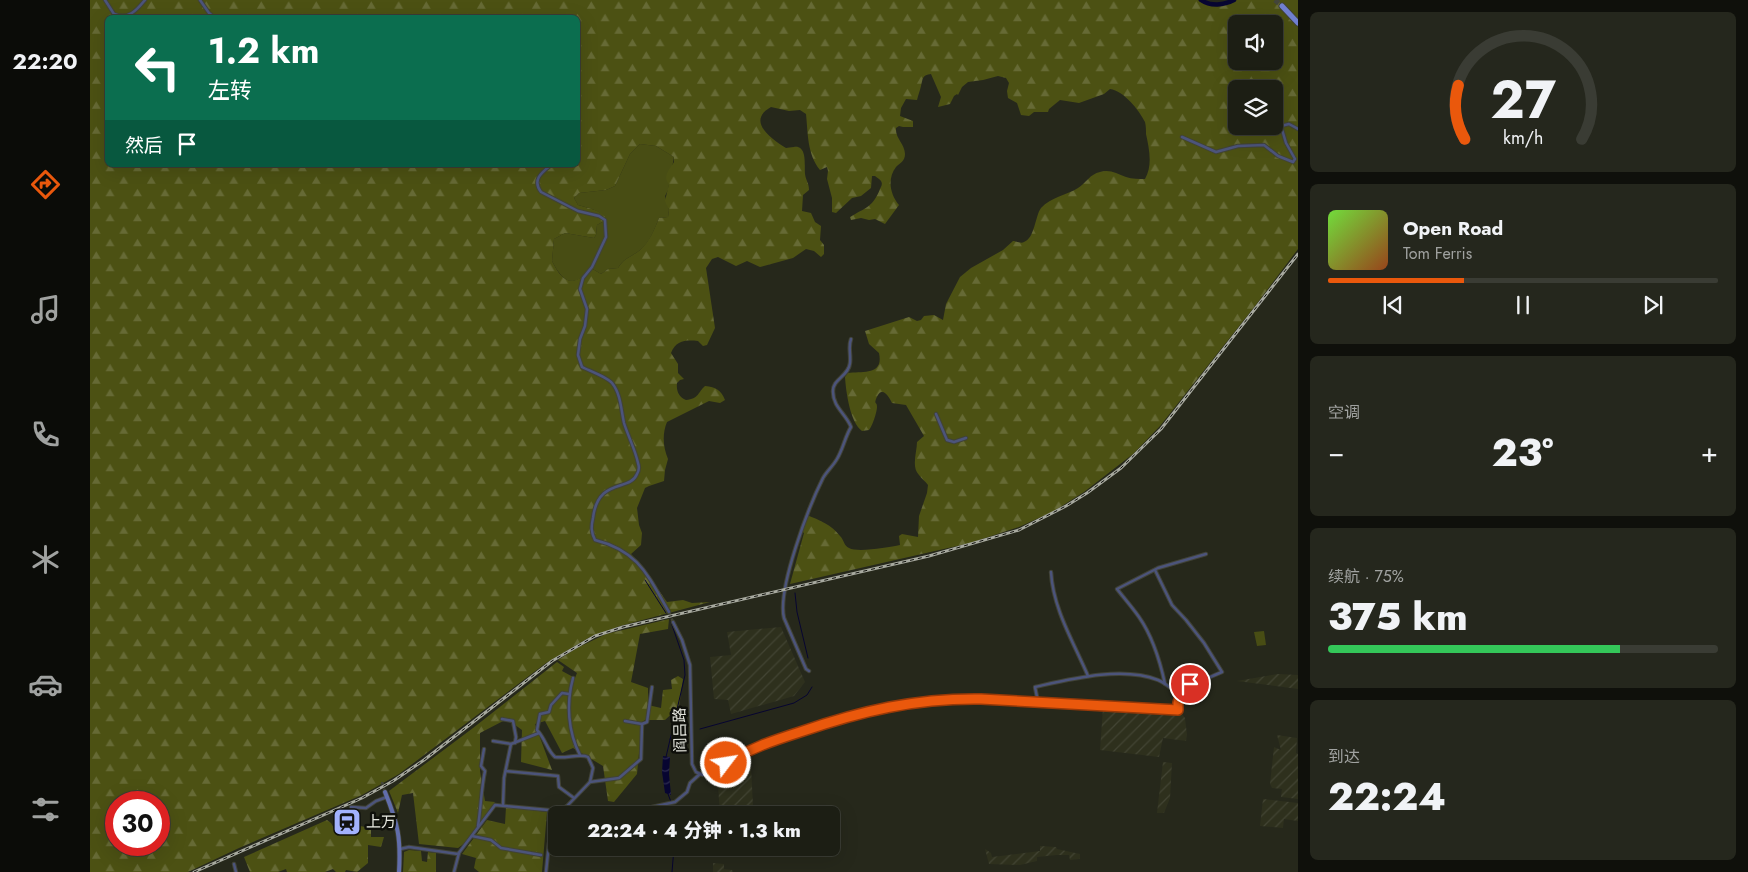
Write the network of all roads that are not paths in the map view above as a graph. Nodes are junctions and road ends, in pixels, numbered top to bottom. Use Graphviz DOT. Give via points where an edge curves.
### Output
graph roads {
  1 [pos="105,0"];
  2 [pos="145,0"];
  3 [pos="200,0"];
  4 [pos="1282,6"];
  5 [pos="117,15"];
  6 [pos="129,15"];
  7 [pos="211,15"];
  8 [pos="1298,23"];
  9 [pos="1298,129"];
  10 [pos="1182,137"];
  11 [pos="549,167"];
  12 [pos="850,339"];
  13 [pos="936,414"];
  14 [pos="966,438"];
  15 [pos="1206,554"];
  16 [pos="1155,570"];
  17 [pos="1051,572"];
  18 [pos="669,612"];
  19 [pos="673,622"];
  20 [pos="809,672"];
  21 [pos="1088,676"];
  22 [pos="573,678"];
  23 [pos="1165,684"];
  24 [pos="652,687"];
  25 [pos="569,694"];
  26 [pos="1179,696"];
  27 [pos="1038,703"];
  28 [pos="502,719"];
  29 [pos="625,721"];
  30 [pos="642,724"];
  31 [pos="540,733"];
  32 [pos="493,741"];
  33 [pos="515,743"];
  34 [pos="511,744"];
  35 [pos="484,749"];
  36 [pos="580,756"];
  37 [pos="506,771"];
  38 [pos="700,774"];
  39 [pos="590,782"];
  40 [pos="385,792"];
  41 [pos="387,797"];
  42 [pos="574,798"];
  43 [pos="503,805"];
  44 [pos="657,806"];
  45 [pos="351,807"];
  46 [pos="478,828"];
  47 [pos="472,836"];
  48 [pos="400,849"];
  49 [pos="459,853"];
  50 [pos="548,853"];
  51 [pos="541,855"];
  52 [pos="234,864"];
  53 [pos="236,872"];
  54 [pos="399,872"];
  55 [pos="454,872"];
  56 [pos="546,872"];
  1 -- 5 [label="street"];
  2 -- 6 [label="street"];
  3 -- 7 [label="street"];
  4 -- 8 [label="main road"];
  9 -- 10 [label="street" via="1288,124 1281,126 1295,159 1293,162 1264,145 1238,146 1216,152"];
  11 -- 18 [label="street" via="537,179 541,192 573,209 605,220 606,237 580,289 587,309 578,355 582,367 611,382 617,391 624,424 639,463 636,477 628,483 613,486 594,505 591,531 595,540 625,551 642,567"];
  12 -- 20 [label="street" via="850,364 834,384 832,392 838,409 848,418 851,427 837,459 824,476 811,508 791,562 781,609"];
  13 -- 14 [label="street" via="947,440 954,442"];
  15 -- 16 [label="street"];
  16 -- 23 [label="street" via="1117,589 1146,628 1158,654"];
  16 -- 26 [label="street" via="1172,605 1204,643 1222,672 1190,684 1182,689"];
  17 -- 21 [label="street" via="1052,588 1060,612"];
  19 -- 38 [label="street, 阎吕路" via="690,665 692,764"];
  21 -- 23 [label="street" via="1138,676"];
  21 -- 27 [label="street" via="1036,687"];
  22 -- 25 [label="street"];
  23 -- 26 [label="street"];
  24 -- 30 [label="street" via="647,722"];
  25 -- 31 [label="street" via="562,693 549,712 540,714 537,730"];
  25 -- 36 [label="street" via="572,738"];
  26 -- 27 [label="street" via="1178,710"];
  27 -- 38 [label="street" via="959,699 902,704 822,724 763,744 711,773"];
  28 -- 33 [label="street" via="513,721"];
  29 -- 30 [label="street"];
  30 -- 39 [label="street" via="641,760 619,778"];
  31 -- 33 [label="street"];
  31 -- 36 [label="street" via="555,757"];
  32 -- 34 [label="street"];
  33 -- 34 [label="street"];
  34 -- 37 [label="street"];
  35 -- 46 [label="street" via="481,766 485,771"];
  36 -- 39 [label="street" via="588,756 593,768"];
  37 -- 42 [label="street" via="558,776 559,787"];
  37 -- 43 [label="street"];
  38 -- 44 [label="street" via="675,802"];
  39 -- 42 [label="street"];
  40 -- 41 [label="main road"];
  41 -- 45 [label="street" via="366,808"];
  41 -- 48 [label="main road" via="398,829"];
  42 -- 43 [label="street" via="559,811"];
  43 -- 46 [label="street" via="495,804"];
  46 -- 47 [label="street"];
  47 -- 49 [label="street"];
  47 -- 51 [label="street" via="491,840 501,848"];
  48 -- 49 [label="street" via="409,847"];
  48 -- 54 [label="main road"];
  49 -- 55 [label="street"];
  50 -- 56 [label="street"];
  52 -- 53 [label="street"];
}
